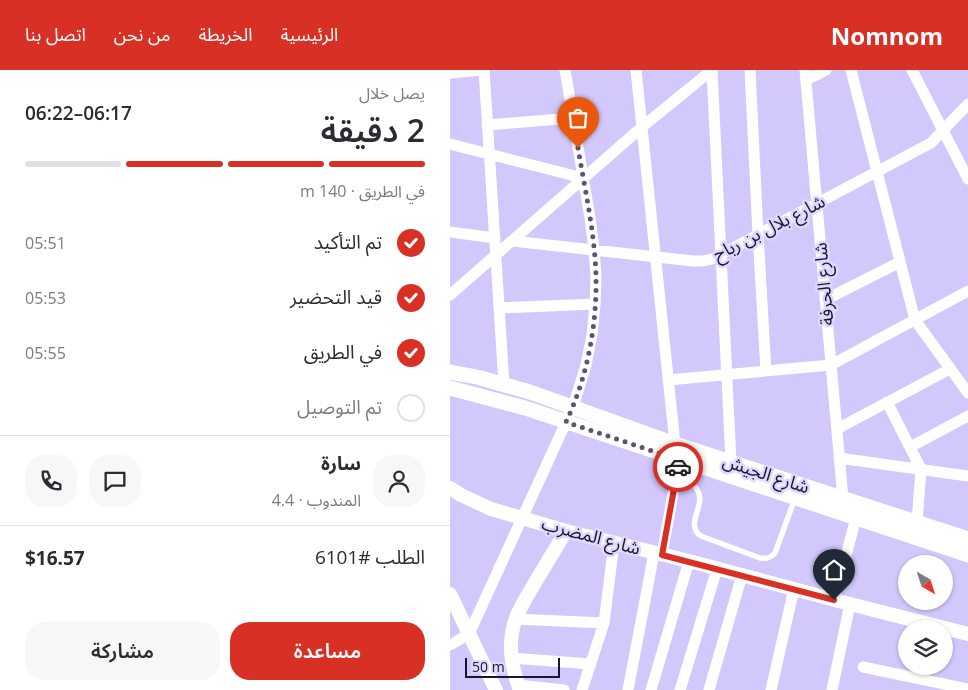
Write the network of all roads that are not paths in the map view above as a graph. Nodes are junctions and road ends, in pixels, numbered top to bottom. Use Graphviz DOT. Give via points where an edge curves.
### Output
graph roads {
  1 [pos="484,70"];
  2 [pos="569,70"];
  3 [pos="636,70"];
  4 [pos="712,70"];
  5 [pos="750,70"];
  6 [pos="826,70"];
  7 [pos="851,70"];
  8 [pos="450,72"];
  9 [pos="914,72"];
  10 [pos="806,75"];
  11 [pos="968,104"];
  12 [pos="573,118"];
  13 [pos="487,125"];
  14 [pos="642,127"];
  15 [pos="942,130"];
  16 [pos="450,144"];
  17 [pos="490,154"];
  18 [pos="877,171"];
  19 [pos="583,178"];
  20 [pos="968,179"];
  21 [pos="817,204"];
  22 [pos="450,232"];
  23 [pos="758,234"];
  24 [pos="495,238"];
  25 [pos="512,240"];
  26 [pos="594,249"];
  27 [pos="496,255"];
  28 [pos="721,255"];
  29 [pos="655,256"];
  30 [pos="900,262"];
  31 [pos="968,291"];
  32 [pos="450,295"];
  33 [pos="825,300"];
  34 [pos="595,304"];
  35 [pos="499,308"];
  36 [pos="915,320"];
  37 [pos="831,365"];
  38 [pos="950,369"];
  39 [pos="766,371"];
  40 [pos="450,372"];
  41 [pos="726,375"];
  42 [pos="668,380"];
  43 [pos="504,384"];
  44 [pos="450,388"];
  45 [pos="968,393"];
  46 [pos="888,402"];
  47 [pos="573,407"];
  48 [pos="968,416"];
  49 [pos="566,422"];
  50 [pos="837,429"];
  51 [pos="675,444"];
  52 [pos="910,447"];
  53 [pos="839,458"];
  54 [pos="731,462"];
  55 [pos="678,466"];
  56 [pos="921,469"];
  57 [pos="968,476"];
  58 [pos="450,488"];
  59 [pos="795,498"];
  60 [pos="842,499"];
  61 [pos="522,518"];
  62 [pos="856,518"];
  63 [pos="917,523"];
  64 [pos="566,531"];
  65 [pos="968,539"];
  66 [pos="614,543"];
  67 [pos="658,554"];
  68 [pos="968,555"];
  69 [pos="688,561"];
  70 [pos="717,569"];
  71 [pos="742,575"];
  72 [pos="794,589"];
  73 [pos="450,594"];
  74 [pos="834,600"];
  75 [pos="850,604"];
  76 [pos="515,619"];
  77 [pos="604,623"];
  78 [pos="469,634"];
  79 [pos="968,634"];
  80 [pos="450,645"];
  81 [pos="511,658"];
  82 [pos="590,664"];
  83 [pos="863,667"];
  84 [pos="519,687"];
  85 [pos="968,689"];
  86 [pos="496,690"];
  87 [pos="564,690"];
  88 [pos="582,690"];
  89 [pos="628,690"];
  90 [pos="650,690"];
  91 [pos="680,690"];
  92 [pos="709,690"];
  93 [pos="773,690"];
  94 [pos="832,690"];
  1 -- 8 [label="street"];
  1 -- 13 [label="street"];
  2 -- 12 [label="street"];
  3 -- 14 [label="street"];
  4 -- 14 [label="street"];
  4 -- 28 [label="street"];
  5 -- 23 [label="street"];
  6 -- 10 [label="street"];
  7 -- 18 [label="street"];
  9 -- 15 [label="street"];
  10 -- 21 [label="street, شارع الحرفة"];
  11 -- 15 [label="street, شارع بلال بن رباح"];
  12 -- 13 [label="street"];
  12 -- 19 [label="street"];
  13 -- 17 [label="street"];
  14 -- 19 [label="street"];
  14 -- 29 [label="street"];
  15 -- 18 [label="street, شارع بلال بن رباح" via="930,143"];
  15 -- 20 [label="street"];
  16 -- 17 [label="street"];
  17 -- 19 [label="street"];
  17 -- 24 [label="street"];
  18 -- 21 [label="street, شارع بلال بن رباح"];
  18 -- 30 [label="street"];
  19 -- 25 [label="street"];
  19 -- 26 [label="street"];
  21 -- 23 [label="street, شارع بلال بن رباح"];
  21 -- 33 [label="street, شارع الحرفة"];
  22 -- 24 [label="street"];
  23 -- 28 [label="street, شارع بلال بن رباح"];
  23 -- 39 [label="street"];
  24 -- 27 [label="street"];
  25 -- 26 [label="street, شارع بلال بن رباح"];
  25 -- 27 [label="street"];
  26 -- 29 [label="street, شارع بلال بن رباح"];
  26 -- 34 [label="street"];
  27 -- 32 [label="street"];
  27 -- 35 [label="street"];
  28 -- 29 [label="street, شارع بلال بن رباح" via="703,261"];
  28 -- 41 [label="street"];
  29 -- 42 [label="street"];
  30 -- 33 [label="street"];
  30 -- 36 [label="street"];
  31 -- 36 [label="street"];
  33 -- 37 [label="street, شارع الحرفة"];
  34 -- 35 [label="street"];
  34 -- 47 [label="street" via="586,365"];
  35 -- 43 [label="street"];
  36 -- 37 [label="street"];
  36 -- 38 [label="street"];
  37 -- 39 [label="street"];
  37 -- 50 [label="street, شارع الحرفة"];
  38 -- 45 [label="street"];
  38 -- 46 [label="street"];
  39 -- 41 [label="street"];
  40 -- 43 [label="main road, شارع الجيش"];
  41 -- 42 [label="street"];
  41 -- 54 [label="street"];
  42 -- 51 [label="street"];
  43 -- 47 [label="main road, شارع الجيش"];
  44 -- 49 [label="main road, شارع الجيش"];
  46 -- 50 [label="street"];
  46 -- 52 [label="street"];
  47 -- 49 [label="street"];
  47 -- 51 [label="main road, شارع الجيش"];
  48 -- 52 [label="street"];
  49 -- 55 [label="main road, شارع الجيش"];
  49 -- 61 [label="street"];
  50 -- 53 [label="street, شارع الحرفة"];
  51 -- 54 [label="main road, شارع الجيش"];
  52 -- 56 [label="street"];
  53 -- 56 [label="street"];
  53 -- 60 [label="street, شارع الحرفة"];
  54 -- 60 [label="main road, شارع الجيش"];
  55 -- 59 [label="main road, شارع الجيش"];
  55 -- 59 [label="lane" via="700,495 694,524 697,533 760,558 775,554"];
  55 -- 67 [label="street"];
  56 -- 57 [label="street"];
  56 -- 63 [label="street"];
  58 -- 61 [label="street, شارع المضرب" via="491,509"];
  59 -- 62 [label="main road, شارع الجيش"];
  60 -- 63 [label="main road, شارع الجيش"];
  61 -- 64 [label="street, شارع المضرب"];
  61 -- 78 [label="street"];
  62 -- 68 [label="main road, شارع الجيش"];
  62 -- 74 [label="street"];
  63 -- 65 [label="main road, شارع الجيش"];
  64 -- 66 [label="street, شارع المضرب"];
  64 -- 76 [label="street"];
  66 -- 67 [label="street, شارع المضرب"];
  66 -- 77 [label="street"];
  67 -- 69 [label="street, شارع المضرب"];
  67 -- 89 [label="street"];
  69 -- 70 [label="street, شارع المضرب"];
  69 -- 90 [label="street"];
  70 -- 71 [label="street, شارع المضرب"];
  70 -- 91 [label="street"];
  71 -- 72 [label="street, شارع المضرب"];
  71 -- 92 [label="street"];
  72 -- 74 [label="street, شارع المضرب"];
  72 -- 93 [label="street"];
  73 -- 78 [label="street"];
  74 -- 75 [label="street, شارع المضرب"];
  75 -- 79 [label="street, شارع المضرب"];
  75 -- 94 [label="street"];
  76 -- 77 [label="street"];
  76 -- 81 [label="street"];
  77 -- 82 [label="street"];
  78 -- 80 [label="street"];
  78 -- 86 [label="street"];
  81 -- 82 [label="street"];
  81 -- 84 [label="street"];
  82 -- 88 [label="street"];
  83 -- 85 [label="street"];
  84 -- 87 [label="street"];
}
